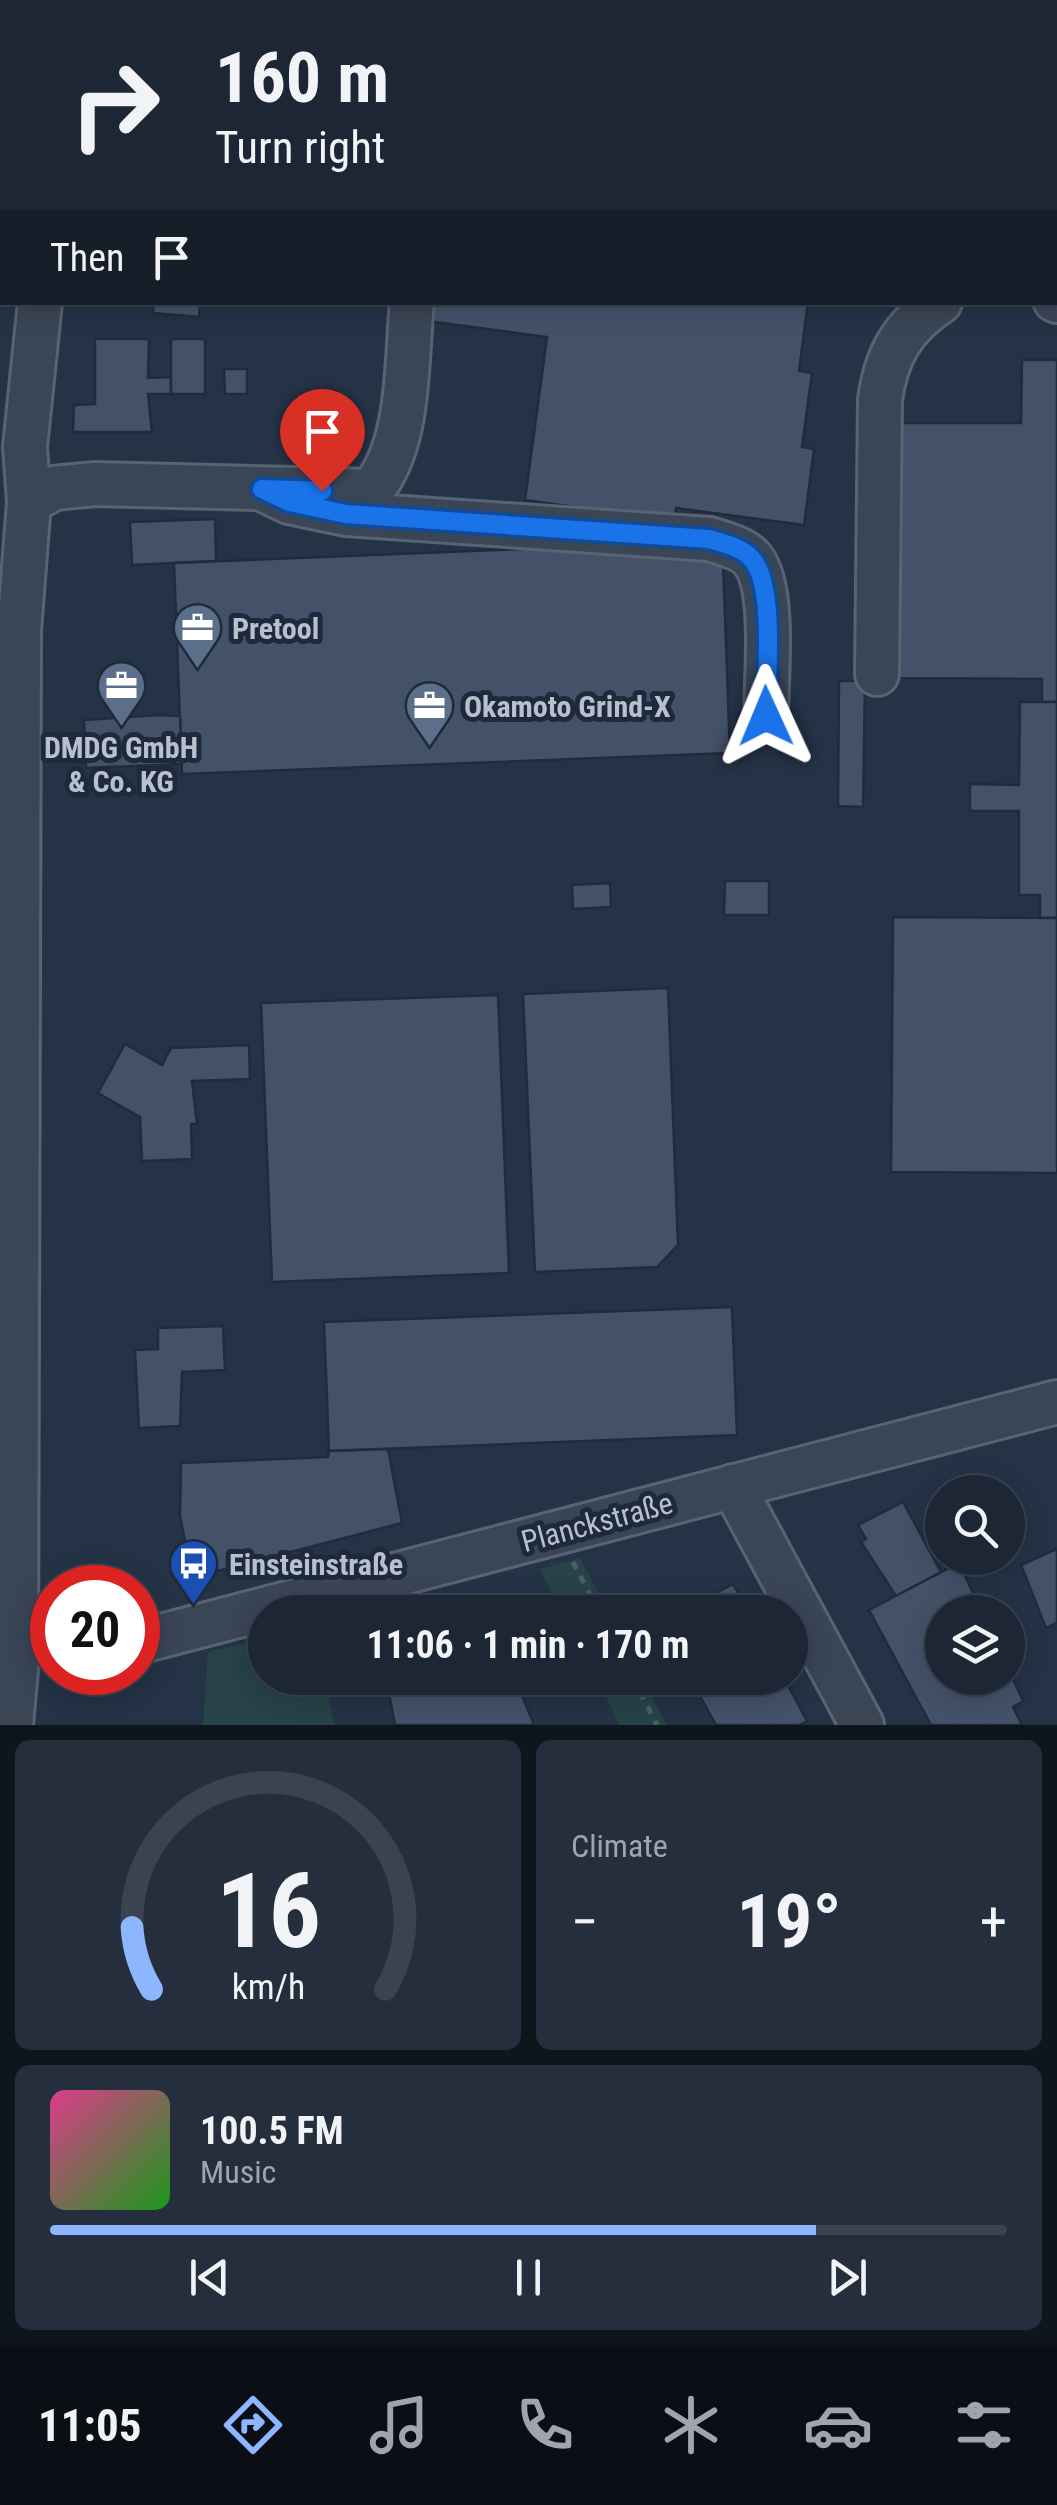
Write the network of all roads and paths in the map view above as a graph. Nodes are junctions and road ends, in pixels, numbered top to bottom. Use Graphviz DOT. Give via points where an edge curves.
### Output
graph roads {
  1 [pos="40,305"];
  2 [pos="412,305"];
  3 [pos="936,305"];
  4 [pos="262,489"];
  5 [pos="28,502"];
  6 [pos="13,545"];
  7 [pos="877,674"];
  8 [pos="766,716"];
  9 [pos="8,763"];
  10 [pos="1057,1402"];
  11 [pos="734,1486"];
  12 [pos="563,1531"];
  13 [pos="591,1595"];
  14 [pos="160,1636"];
  15 [pos="23,1668"];
  16 [pos="642,1695"];
  17 [pos="11,1725"];
  18 [pos="657,1725"];
  19 [pos="862,1725"];
  1 -- 5 [label="street" via="25,447"];
  2 -- 4 [label="street" via="397,448 383,477 371,491"];
  3 -- 7 [label="street" via="896,342 884,371"];
  4 -- 5 [label="street" via="94,484 54,488"];
  4 -- 8 [label="street" via="346,514 728,544 751,557 765,583"];
  5 -- 6 [label="street"];
  6 -- 9 [label="street"];
  9 -- 15 [label="street"];
  10 -- 11 [label="street, Planckstraße"];
  11 -- 12 [label="street, Planckstraße"];
  11 -- 19 [label="street"];
  12 -- 13 [label="path"];
  12 -- 14 [label="street, Planckstraße"];
  15 -- 17 [label="street"];
  16 -- 18 [label="path"];
}
